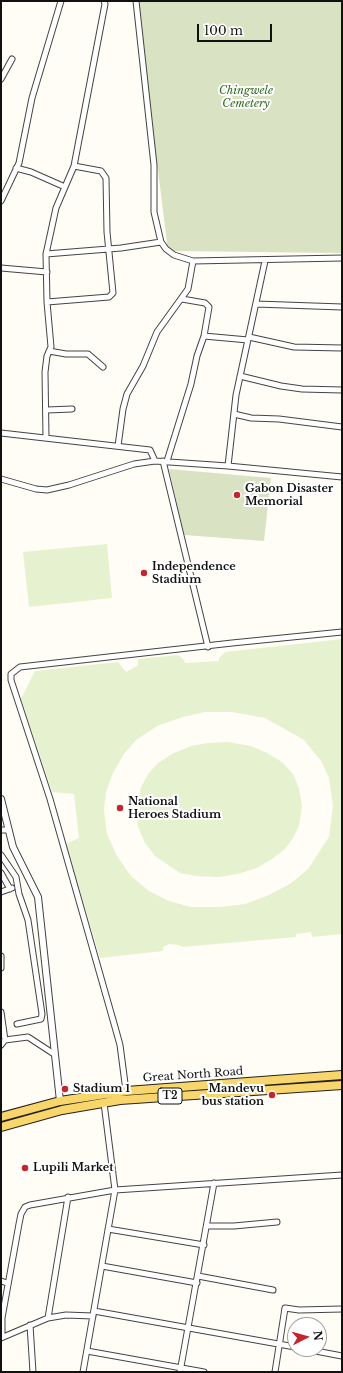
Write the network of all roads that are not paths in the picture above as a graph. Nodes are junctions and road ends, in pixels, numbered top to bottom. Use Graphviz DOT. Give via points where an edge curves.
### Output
graph roads {
  1 [pos="61,1"];
  2 [pos="104,1"];
  3 [pos="136,1"];
  4 [pos="12,59"];
  5 [pos="1,79"];
  6 [pos="74,166"];
  7 [pos="16,168"];
  8 [pos="66,187"];
  9 [pos="1,201"];
  10 [pos="161,242"];
  11 [pos="109,248"];
  12 [pos="46,254"];
  13 [pos="342,258"];
  14 [pos="193,261"];
  15 [pos="264,261"];
  16 [pos="1,268"];
  17 [pos="47,272"];
  18 [pos="182,299"];
  19 [pos="47,302"];
  20 [pos="256,304"];
  21 [pos="342,307"];
  22 [pos="204,336"];
  23 [pos="248,339"];
  24 [pos="342,348"];
  25 [pos="49,351"];
  26 [pos="103,367"];
  27 [pos="240,376"];
  28 [pos="342,390"];
  29 [pos="72,409"];
  30 [pos="46,410"];
  31 [pos="234,414"];
  32 [pos="342,427"];
  33 [pos="1,433"];
  34 [pos="46,438"];
  35 [pos="118,446"];
  36 [pos="155,461"];
  37 [pos="165,461"];
  38 [pos="228,466"];
  39 [pos="342,477"];
  40 [pos="1,479"];
  41 [pos="342,632"];
  42 [pos="208,647"];
  43 [pos="1,799"];
  44 [pos="1,830"];
  45 [pos="8,830"];
  46 [pos="1,855"];
  47 [pos="1,873"];
  48 [pos="16,886"];
  49 [pos="10,889"];
  50 [pos="1,892"];
  51 [pos="1,956"];
  52 [pos="1,968"];
  53 [pos="1,1012"];
  54 [pos="16,1024"];
  55 [pos="5,1040"];
  56 [pos="1,1045"];
  57 [pos="54,1054"];
  58 [pos="342,1075"];
  59 [pos="342,1085"];
  60 [pos="126,1091"];
  61 [pos="60,1101"];
  62 [pos="104,1103"];
  63 [pos="1,1118"];
  64 [pos="1,1127"];
  65 [pos="342,1175"];
  66 [pos="214,1183"];
  67 [pos="115,1190"];
  68 [pos="68,1197"];
  69 [pos="277,1222"];
  70 [pos="208,1226"];
  71 [pos="108,1229"];
  72 [pos="204,1245"];
  73 [pos="102,1266"];
  74 [pos="198,1276"];
  75 [pos="1,1282"];
  76 [pos="7,1283"];
  77 [pos="197,1283"];
  78 [pos="273,1290"];
  79 [pos="342,1309"];
  80 [pos="94,1313"];
  81 [pos="48,1318"];
  82 [pos="30,1325"];
  83 [pos="188,1328"];
  84 [pos="1,1338"];
  85 [pos="280,1345"];
  86 [pos="287,1346"];
  87 [pos="87,1351"];
  88 [pos="327,1353"];
  89 [pos="342,1356"];
  90 [pos="181,1370"];
  91 [pos="33,1372"];
  92 [pos="83,1372"];
  93 [pos="204,1372"];
  94 [pos="275,1372"];
  1 -- 7 [label="street" via="32,98 23,148"];
  2 -- 6 [label="street"];
  3 -- 10 [label="street" via="154,165 154,212"];
  4 -- 5 [label="street"];
  6 -- 8 [label="street"];
  6 -- 11 [label="street" via="105,174"];
  7 -- 8 [label="street"];
  7 -- 9 [label="street"];
  8 -- 12 [label="street" via="56,208"];
  10 -- 11 [label="street"];
  10 -- 14 [label="street" via="174,255"];
  11 -- 12 [label="street"];
  11 -- 19 [label="street" via="114,287 109,298"];
  12 -- 17 [label="street"];
  13 -- 15 [label="street"];
  14 -- 15 [label="street"];
  14 -- 18 [label="street" via="188,289"];
  15 -- 20 [label="street"];
  16 -- 17 [label="street"];
  17 -- 19 [label="street"];
  18 -- 22 [label="street" via="208,304"];
  18 -- 35 [label="street" via="157,332 143,366 127,394"];
  19 -- 25 [label="street" via="51,347"];
  20 -- 21 [label="street"];
  20 -- 23 [label="street"];
  22 -- 23 [label="street"];
  22 -- 37 [label="street"];
  23 -- 24 [label="street" via="294,347"];
  23 -- 27 [label="street"];
  25 -- 26 [label="street" via="88,354"];
  25 -- 30 [label="street" via="45,372"];
  27 -- 28 [label="street" via="302,389"];
  27 -- 31 [label="street"];
  29 -- 30 [label="street"];
  30 -- 34 [label="street"];
  31 -- 32 [label="street"];
  31 -- 38 [label="street"];
  33 -- 34 [label="street"];
  34 -- 35 [label="street"];
  35 -- 36 [label="street" via="150,450"];
  36 -- 37 [label="street"];
  36 -- 40 [label="street" via="134,464 47,490"];
  37 -- 38 [label="street"];
  37 -- 42 [label="street"];
  38 -- 39 [label="street"];
  41 -- 42 [label="street"];
  42 -- 60 [label="street" via="20,667 12,674 11,680 48,791 120,1045"];
  43 -- 45 [label="street"];
  44 -- 45 [label="street"];
  45 -- 57 [label="street" via="38,897"];
  46 -- 48 [label="street" via="14,871"];
  47 -- 49 [label="street"];
  48 -- 49 [label="street"];
  48 -- 54 [label="street" via="28,920 42,1016 41,1019"];
  49 -- 50 [label="street"];
  51 -- 52 [label="street"];
  53 -- 55 [label="street"];
  55 -- 56 [label="street"];
  55 -- 57 [label="street" via="28,1037"];
  57 -- 61 [label="street"];
  58 -- 60 [label="main road, Great North Road / T2"];
  59 -- 62 [label="main road, Great North Road / T2" via="222,1092"];
  60 -- 61 [label="main road, Great North Road / T2"];
  61 -- 63 [label="main road, Great North Road / T2"];
  62 -- 64 [label="main road, Great North Road / T2" via="57,1111"];
  62 -- 67 [label="street"];
  65 -- 66 [label="street"];
  66 -- 67 [label="street"];
  66 -- 70 [label="street"];
  67 -- 68 [label="street"];
  67 -- 71 [label="street"];
  68 -- 76 [label="street" via="26,1207 21,1214"];
  68 -- 81 [label="street"];
  69 -- 70 [label="street"];
  70 -- 72 [label="street"];
  71 -- 72 [label="street"];
  71 -- 73 [label="street"];
  72 -- 74 [label="street"];
  73 -- 77 [label="street"];
  73 -- 80 [label="street"];
  74 -- 77 [label="street"];
  74 -- 78 [label="street"];
  75 -- 76 [label="street"];
  76 -- 84 [label="street"];
  77 -- 83 [label="street"];
  79 -- 85 [label="street" via="286,1308"];
  80 -- 81 [label="street"];
  80 -- 83 [label="street"];
  80 -- 87 [label="street"];
  81 -- 82 [label="street"];
  82 -- 84 [label="street"];
  82 -- 91 [label="street"];
  83 -- 85 [label="street"];
  83 -- 90 [label="street"];
  85 -- 86 [label="street"];
  85 -- 94 [label="street"];
  87 -- 90 [label="street"];
  87 -- 92 [label="street"];
  88 -- 89 [label="street"];
  90 -- 93 [label="street"];
}
